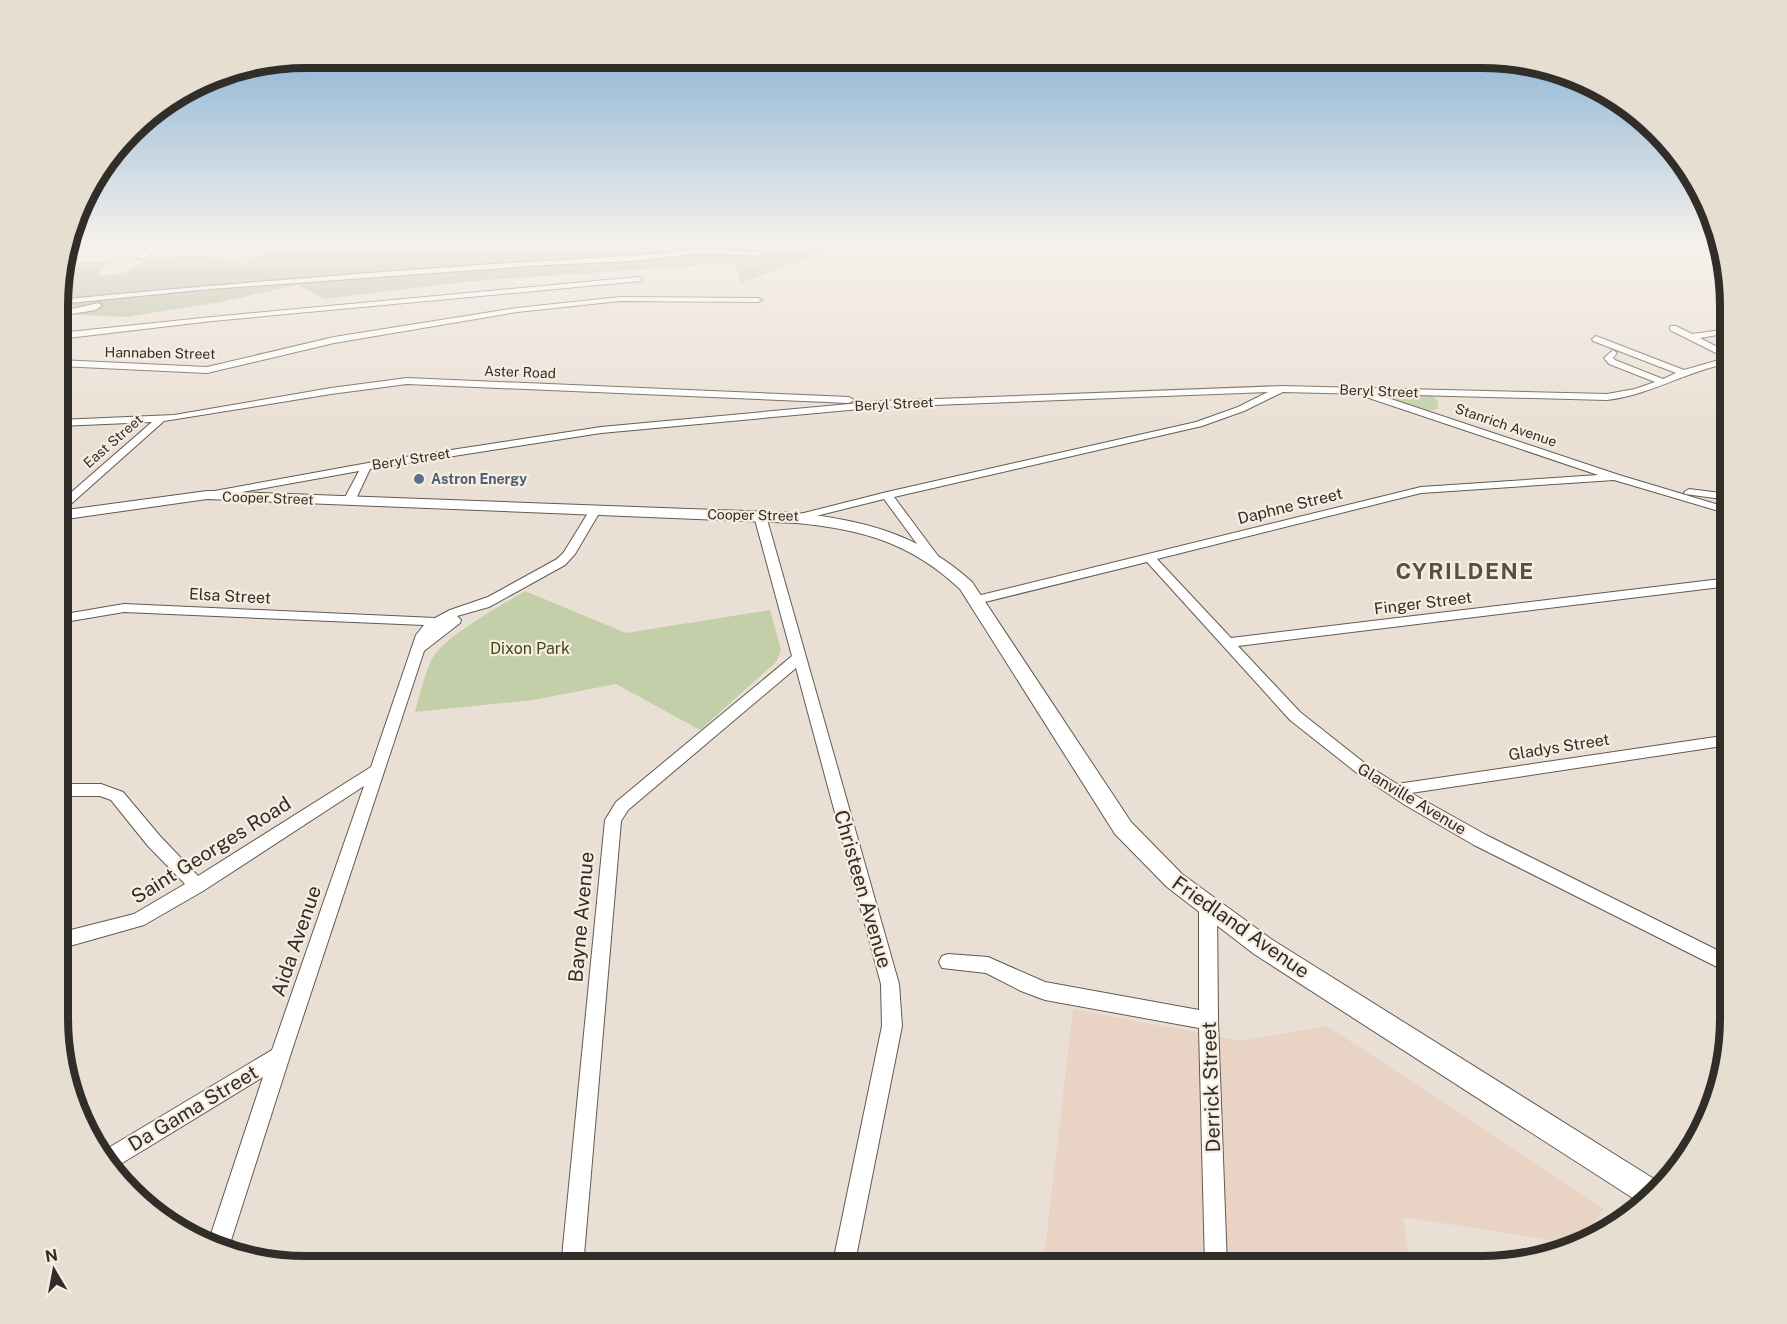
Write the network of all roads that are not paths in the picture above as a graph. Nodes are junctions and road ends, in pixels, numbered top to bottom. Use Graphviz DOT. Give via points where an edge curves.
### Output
graph roads {
  1 [pos="95,306"];
  2 [pos="354,306"];
  3 [pos="556,306"];
  4 [pos="68,312"];
  5 [pos="1672,328"];
  6 [pos="1720,333"];
  7 [pos="68,335"];
  8 [pos="1690,337"];
  9 [pos="1596,339"];
  10 [pos="1613,353"];
  11 [pos="1720,353"];
  12 [pos="1720,360"];
  13 [pos="68,363"];
  14 [pos="1683,373"];
  15 [pos="1664,382"];
  16 [pos="1282,389"];
  17 [pos="1355,390"];
  18 [pos="882,402"];
  19 [pos="1444,407"];
  20 [pos="160,420"];
  21 [pos="68,423"];
  22 [pos="366,467"];
  23 [pos="1615,477"];
  24 [pos="1648,487"];
  25 [pos="207,495"];
  26 [pos="887,495"];
  27 [pos="1720,496"];
  28 [pos="68,500"];
  29 [pos="349,501"];
  30 [pos="1720,508"];
  31 [pos="595,510"];
  32 [pos="68,515"];
  33 [pos="760,516"];
  34 [pos="796,518"];
  35 [pos="932,556"];
  36 [pos="1150,558"];
  37 [pos="1720,583"];
  38 [pos="977,600"];
  39 [pos="68,617"];
  40 [pos="439,627"];
  41 [pos="1227,643"];
  42 [pos="800,657"];
  43 [pos="1720,741"];
  44 [pos="376,771"];
  45 [pos="68,790"];
  46 [pos="1395,790"];
  47 [pos="197,886"];
  48 [pos="1208,908"];
  49 [pos="68,939"];
  50 [pos="1720,960"];
  51 [pos="948,962"];
  52 [pos="1209,1021"];
  53 [pos="280,1056"];
  54 [pos="113,1157"];
  55 [pos="1646,1190"];
  56 [pos="221,1241"];
  57 [pos="573,1256"];
  58 [pos="845,1256"];
  59 [pos="1216,1256"];
  1 -- 4 [label="street"];
  2 -- 7 [label="street"];
  3 -- 13 [label="street, Hannaben Street" via="342,339 207,370"];
  5 -- 8 [label="street"];
  6 -- 8 [label="street"];
  8 -- 11 [label="street"];
  9 -- 14 [label="street"];
  10 -- 15 [label="street" via="1608,358 1612,362"];
  12 -- 14 [label="street, Beryl Street"];
  14 -- 15 [label="street, Beryl Street"];
  15 -- 19 [label="street, Beryl Street" via="1638,393 1607,397"];
  16 -- 17 [label="street, Beryl Street"];
  16 -- 18 [label="street, Beryl Street"];
  16 -- 26 [label="street, Cooper Street" via="1199,424"];
  17 -- 19 [label="street, Stanrich Avenue"];
  17 -- 19 [label="street, Beryl Street"];
  18 -- 20 [label="street, Aster Road" via="407,381"];
  18 -- 22 [label="street, Beryl Street" via="601,430"];
  19 -- 23 [label="street, Stanrich Avenue"];
  20 -- 21 [label="street, Aster Road"];
  20 -- 28 [label="street, East Street"];
  22 -- 25 [label="street, Beryl Street"];
  22 -- 29 [label="street"];
  23 -- 24 [label="street, Stanrich Avenue"];
  23 -- 36 [label="street, Daphne Street" via="1421,490"];
  24 -- 27 [label="street, Stanrich Avenue"];
  24 -- 30 [label="street, Stanrich Avenue"];
  25 -- 29 [label="main road, Cooper Street"];
  25 -- 32 [label="main road, Beryl Street"];
  26 -- 34 [label="street, Cooper Street"];
  26 -- 35 [label="street, Friedland Avenue"];
  29 -- 31 [label="main road, Cooper Street"];
  31 -- 33 [label="main road, Cooper Street"];
  31 -- 40 [label="street, Aida Avenue" via="561,562"];
  33 -- 34 [label="main road, Cooper Street"];
  33 -- 42 [label="street, Christeen Avenue"];
  34 -- 35 [label="main road, Friedland Avenue" via="877,531"];
  35 -- 38 [label="main road, Friedland Avenue" via="960,579"];
  36 -- 38 [label="street, Daphne Street"];
  36 -- 41 [label="street, Glanville Avenue"];
  37 -- 41 [label="street, Finger Street"];
  38 -- 48 [label="main road, Friedland Avenue" via="1123,828 1152,861"];
  39 -- 40 [label="street, Elsa Street" via="124,608 400,621"];
  40 -- 44 [label="street, Aida Avenue" via="419,648"];
  41 -- 46 [label="street, Glanville Avenue" via="1302,722"];
  42 -- 57 [label="street, Bayne Avenue" via="622,806 613,820"];
  42 -- 58 [label="street, Christeen Avenue" via="890,984 892,1005 879,1096"];
  43 -- 46 [label="street, Gladys Street"];
  44 -- 47 [label="street, Saint Georges Road"];
  44 -- 53 [label="street, Aida Avenue"];
  45 -- 47 [label="street" via="101,790 117,796"];
  46 -- 50 [label="street, Glanville Avenue" via="1480,840"];
  47 -- 49 [label="street, Saint Georges Road" via="138,920"];
  48 -- 52 [label="street, Derrick Street"];
  48 -- 55 [label="main road, Friedland Avenue"];
  51 -- 52 [label="street" via="988,965 1046,991"];
  52 -- 59 [label="street, Derrick Street"];
  53 -- 54 [label="street, Da Gama Street"];
  53 -- 56 [label="street, Aida Avenue"];
}
